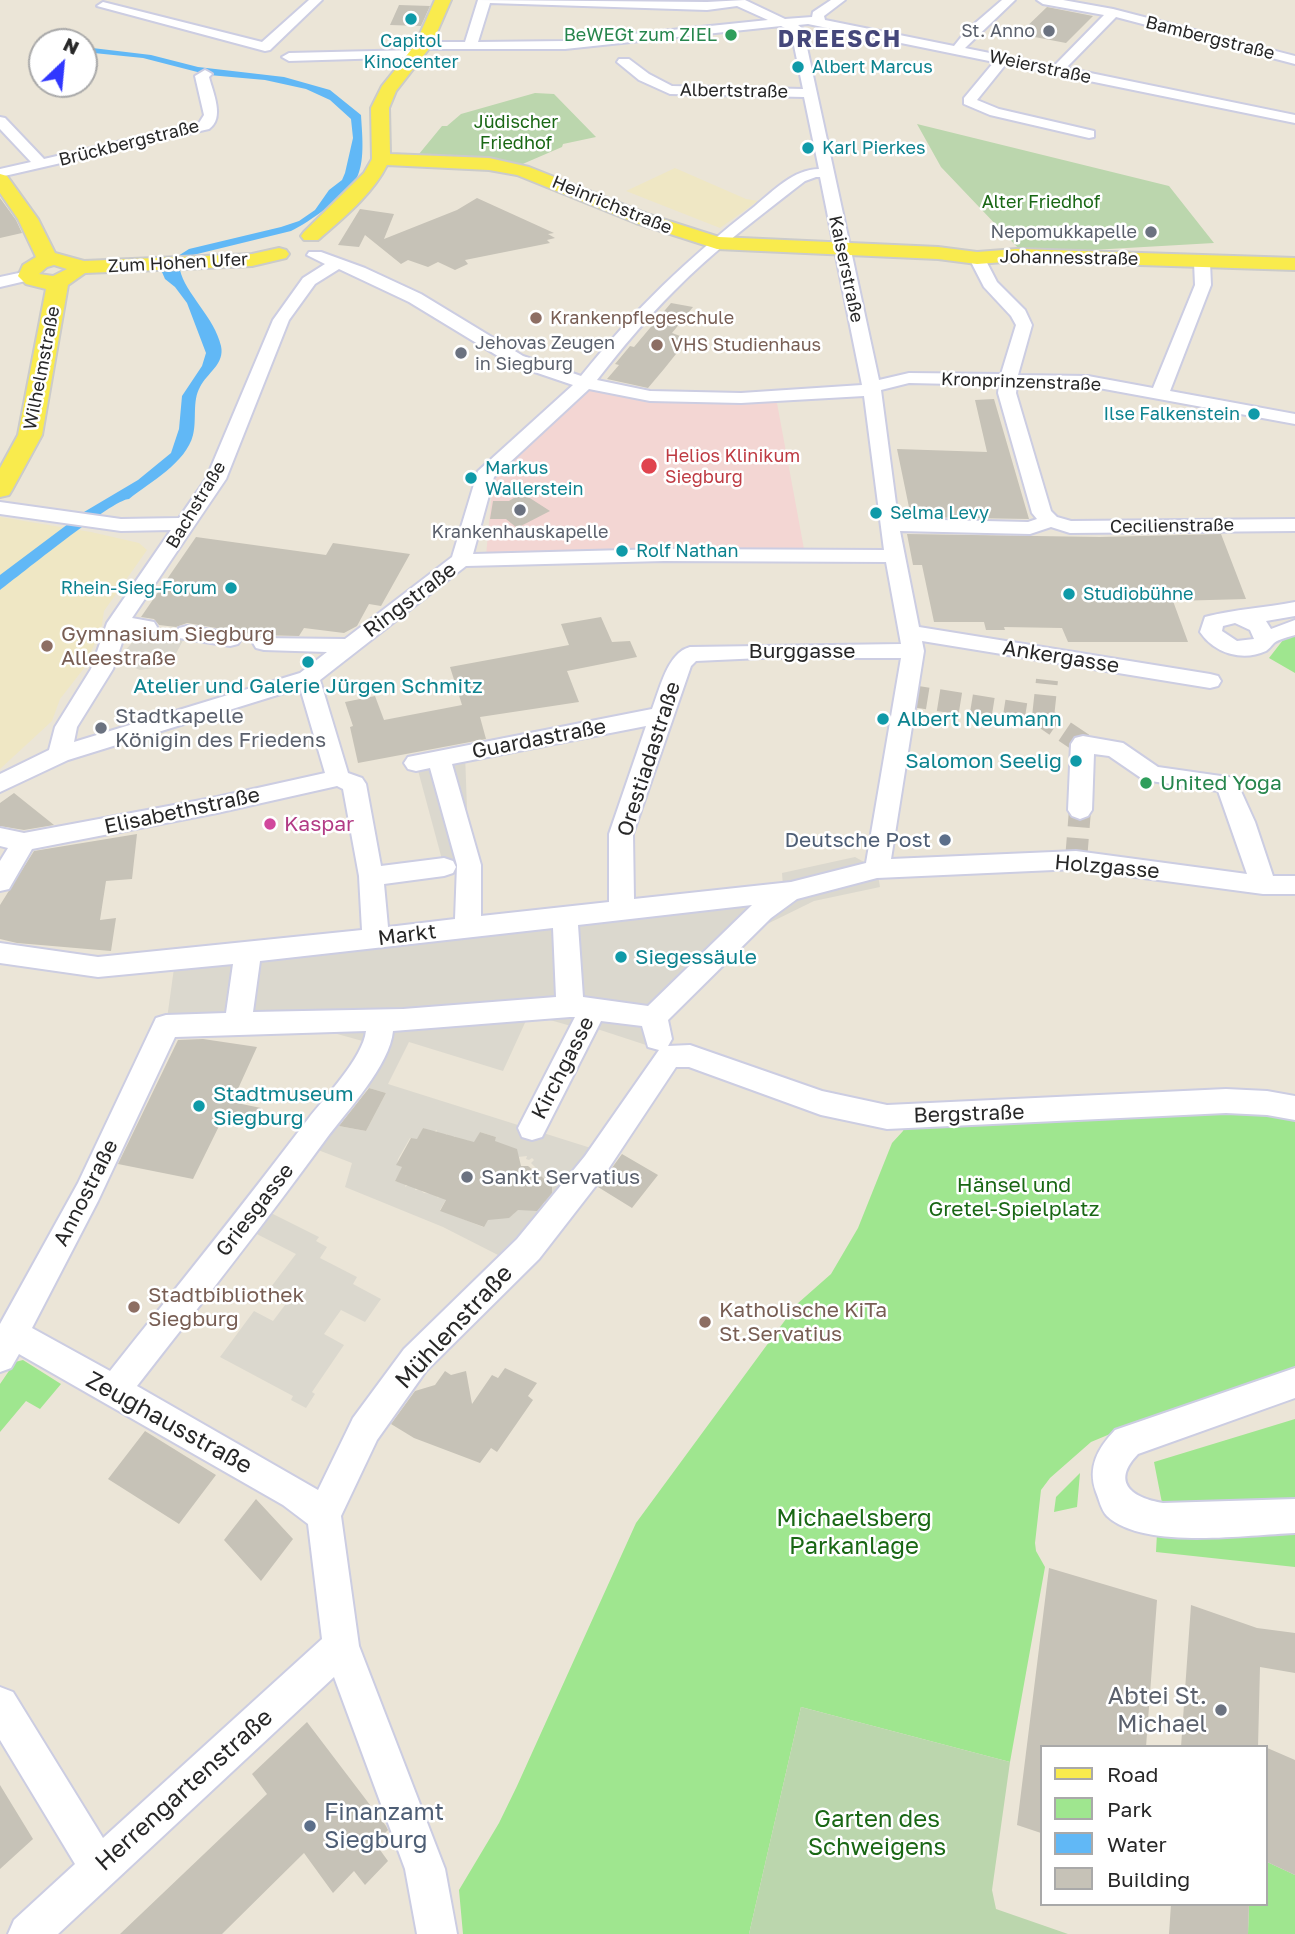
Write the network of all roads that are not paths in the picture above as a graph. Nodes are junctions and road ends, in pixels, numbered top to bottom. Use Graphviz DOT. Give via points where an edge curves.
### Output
graph roads {
  1 [pos="316,0"];
  2 [pos="443,0"];
  3 [pos="484,0"];
  4 [pos="494,0"];
  5 [pos="839,0"];
  6 [pos="1009,0"];
  7 [pos="1042,0"];
  8 [pos="737,1"];
  9 [pos="604,2"];
  10 [pos="103,6"];
  11 [pos="1112,13"];
  12 [pos="784,21"];
  13 [pos="820,22"];
  14 [pos="611,30"];
  15 [pos="470,46"];
  16 [pos="419,50"];
  17 [pos="957,50"];
  18 [pos="289,57"];
  19 [pos="1003,59"];
  20 [pos="1295,60"];
  21 [pos="624,62"];
  22 [pos="1057,70"];
  23 [pos="205,74"];
  24 [pos="811,93"];
  25 [pos="1295,119"];
  26 [pos="0,121"];
  27 [pos="1089,134"];
  28 [pos="381,159"];
  29 [pos="41,164"];
  30 [pos="0,173"];
  31 [pos="826,173"];
  32 [pos="0,180"];
  33 [pos="717,243"];
  34 [pos="313,245"];
  35 [pos="843,250"];
  36 [pos="977,258"];
  37 [pos="48,260"];
  38 [pos="1202,262"];
  39 [pos="337,263"];
  40 [pos="1295,264"];
  41 [pos="77,267"];
  42 [pos="28,276"];
  43 [pos="58,281"];
  44 [pos="0,282"];
  45 [pos="1008,380"];
  46 [pos="585,383"];
  47 [pos="871,389"];
  48 [pos="1160,393"];
  49 [pos="1295,419"];
  50 [pos="0,490"];
  51 [pos="0,508"];
  52 [pos="1050,521"];
  53 [pos="187,524"];
  54 [pos="889,525"];
  55 [pos="1295,525"];
  56 [pos="895,556"];
  57 [pos="461,561"];
  58 [pos="1295,609"];
  59 [pos="1243,618"];
  60 [pos="118,623"];
  61 [pos="146,627"];
  62 [pos="1295,627"];
  63 [pos="187,633"];
  64 [pos="230,639"];
  65 [pos="1265,639"];
  66 [pos="913,642"];
  67 [pos="264,643"];
  68 [pos="350,646"];
  69 [pos="690,654"];
  70 [pos="1048,656"];
  71 [pos="309,678"];
  72 [pos="1047,680"];
  73 [pos="1210,681"];
  74 [pos="662,715"];
  75 [pos="60,754"];
  76 [pos="338,778"];
  77 [pos="0,784"];
  78 [pos="1080,810"];
  79 [pos="0,837"];
  80 [pos="24,842"];
  81 [pos="444,867"];
  82 [pos="877,869"];
  83 [pos="371,876"];
  84 [pos="0,881"];
  85 [pos="1264,885"];
  86 [pos="1295,885"];
  87 [pos="791,891"];
  88 [pos="622,910"];
  89 [pos="565,917"];
  90 [pos="468,928"];
  91 [pos="376,939"];
  92 [pos="0,953"];
  93 [pos="248,954"];
  94 [pos="582,1007"];
  95 [pos="380,1021"];
  96 [pos="238,1023"];
  97 [pos="657,1041"];
  98 [pos="1295,1108"];
  99 [pos="533,1128"];
  100 [pos="6,1345"];
  101 [pos="1295,1383"];
  102 [pos="113,1392"];
  103 [pos="324,1516"];
  104 [pos="1295,1516"];
  105 [pos="341,1646"];
  106 [pos="0,1705"];
  107 [pos="99,1868"];
  108 [pos="28,1934"];
  109 [pos="437,1934"];
  1 -- 10 [label="street" via="265,47"];
  2 -- 16 [label="main road"];
  3 -- 15 [label="street"];
  4 -- 9 [label="street"];
  5 -- 13 [label="street" via="817,15"];
  6 -- 17 [label="street"];
  7 -- 11 [label="street, Bambergstraße"];
  8 -- 9 [label="street" via="706,6"];
  8 -- 12 [label="street"];
  9 -- 14 [label="street"];
  11 -- 20 [label="street, Bambergstraße"];
  11 -- 22 [label="street"];
  12 -- 13 [label="street, Weierstraße"];
  12 -- 14 [label="street"];
  12 -- 24 [label="street, Kaiserstraße" via="797,29"];
  13 -- 17 [label="street, Weierstraße"];
  14 -- 15 [label="street" via="565,45"];
  15 -- 16 [label="street"];
  16 -- 18 [label="street"];
  16 -- 28 [label="main road" via="380,108"];
  17 -- 19 [label="street, Weierstraße"];
  19 -- 22 [label="street, Weierstraße"];
  19 -- 27 [label="street" via="969,101 995,112"];
  21 -- 24 [label="street, Albertstraße" via="670,90"];
  22 -- 25 [label="street, Weierstraße"];
  23 -- 29 [label="street, Brückbergstraße" via="211,116 204,126"];
  24 -- 31 [label="street, Kaiserstraße"];
  26 -- 29 [label="street"];
  28 -- 33 [label="main road, Heinrichstraße" via="478,163 522,171"];
  28 -- 34 [label="main road"];
  29 -- 30 [label="street, Brückbergstraße"];
  31 -- 33 [label="street" via="800,178"];
  31 -- 35 [label="street, Kaiserstraße"];
  32 -- 37 [label="main road"];
  33 -- 35 [label="main road, Heinrichstraße"];
  33 -- 46 [label="street" via="626,332"];
  34 -- 39 [label="street"];
  34 -- 41 [label="main road, Zum Hohen Ufer" via="293,258 279,254 252,260"];
  35 -- 36 [label="main road, Johannesstraße"];
  35 -- 47 [label="street, Kaiserstraße"];
  36 -- 38 [label="main road, Johannesstraße" via="1045,253"];
  36 -- 45 [label="street" via="990,284 1024,325"];
  37 -- 41 [label="main road, Zum Hohen Ufer" via="66,260"];
  37 -- 42 [label="main road" via="34,265"];
  38 -- 40 [label="main road, Johannesstraße"];
  38 -- 48 [label="street" via="1203,285"];
  39 -- 46 [label="street, Kronprinzenstraße" via="415,298 517,360"];
  39 -- 53 [label="street, Bachstraße" via="309,281 281,320 216,479"];
  41 -- 43 [label="main road"];
  42 -- 43 [label="main road" via="36,281"];
  42 -- 44 [label="street"];
  43 -- 50 [label="main road, Wilhelmstraße" via="30,435"];
  45 -- 47 [label="street, Kronprinzenstraße" via="909,378"];
  45 -- 48 [label="street, Kronprinzenstraße" via="1088,381"];
  45 -- 52 [label="street" via="1020,441 1042,513"];
  46 -- 47 [label="street, Kronprinzenstraße" via="650,396 741,398"];
  46 -- 57 [label="street" via="485,475"];
  47 -- 54 [label="street, Kaiserstraße"];
  48 -- 49 [label="street, Kronprinzenstraße"];
  51 -- 53 [label="street" via="121,525"];
  52 -- 54 [label="street" via="1030,528"];
  52 -- 55 [label="street, Cecilienstraße" via="1070,527"];
  53 -- 60 [label="street, Bachstraße"];
  54 -- 56 [label="street, Kaiserstraße"];
  56 -- 57 [label="street, Ringstraße" via="664,555"];
  56 -- 66 [label="street, Kaiserstraße"];
  57 -- 68 [label="street, Ringstraße"];
  58 -- 59 [label="street"];
  59 -- 65 [label="street" via="1261,627"];
  59 -- 65 [label="street" via="1219,618 1211,632 1224,645 1240,649 1256,647"];
  60 -- 61 [label="street"];
  60 -- 75 [label="street, Bachstraße" via="102,669 66,727"];
  62 -- 65 [label="street"];
  63 -- 64 [label="street"];
  66 -- 69 [label="street, Burggasse"];
  66 -- 70 [label="street, Ankergasse"];
  66 -- 82 [label="street, Kaiserstraße"];
  67 -- 68 [label="street"];
  68 -- 71 [label="street, Ringstraße"];
  69 -- 74 [label="street, Orestiadastraße" via="681,664"];
  70 -- 72 [label="street"];
  70 -- 73 [label="street, Ankergasse"];
  71 -- 75 [label="street, Ringstraße"];
  71 -- 76 [label="street"];
  74 -- 88 [label="street, Orestiadastraße" via="621,834"];
  74 -- 90 [label="street, Guardastraße" via="428,761 469,864"];
  75 -- 77 [label="street, Ringstraße"];
  76 -- 80 [label="street, Elisabethstraße"];
  76 -- 83 [label="street" via="354,784"];
  78 -- 85 [label="street" via="1083,744 1115,749 1152,774 1227,784"];
  79 -- 80 [label="street, Elisabethstraße"];
  80 -- 84 [label="street"];
  81 -- 83 [label="street"];
  82 -- 85 [label="street, Holzgasse" via="1076,860"];
  82 -- 87 [label="street, Markt"];
  83 -- 91 [label="street"];
  85 -- 86 [label="street, Holzgasse"];
  87 -- 88 [label="street, Markt" via="683,898"];
  87 -- 97 [label="street, Markt" via="762,911"];
  88 -- 89 [label="street, Markt"];
  89 -- 90 [label="street, Markt"];
  89 -- 94 [label="street"];
  90 -- 91 [label="street, Markt"];
  91 -- 93 [label="street, Markt"];
  92 -- 93 [label="street, Markt" via="98,967"];
  93 -- 96 [label="street"];
  94 -- 95 [label="street" via="413,1030"];
  94 -- 97 [label="street"];
  94 -- 99 [label="street, Kirchgasse"];
  95 -- 96 [label="street"];
  95 -- 102 [label="street, Griesgasse" via="378,1045 356,1077"];
  96 -- 100 [label="street, Annostraße" via="166,1026 88,1192"];
  97 -- 98 [label="street, Bergstraße" via="671,1056 690,1056 821,1103 887,1117 1226,1101"];
  97 -- 103 [label="street, Mühlenstraße" via="624,1125 528,1249 415,1360 365,1429"];
  100 -- 102 [label="street, Zeughausstraße"];
  101 -- 104 [label="street" via="1127,1442 1112,1457 1108,1479 1117,1502 1136,1516 1163,1520"];
  102 -- 103 [label="street, Zeughausstraße" via="295,1493"];
  103 -- 105 [label="street"];
  105 -- 107 [label="street, Herrengartenstraße"];
  105 -- 109 [label="street" via="425,1869"];
  106 -- 107 [label="street"];
  107 -- 108 [label="street, Herrengartenstraße"];
}
